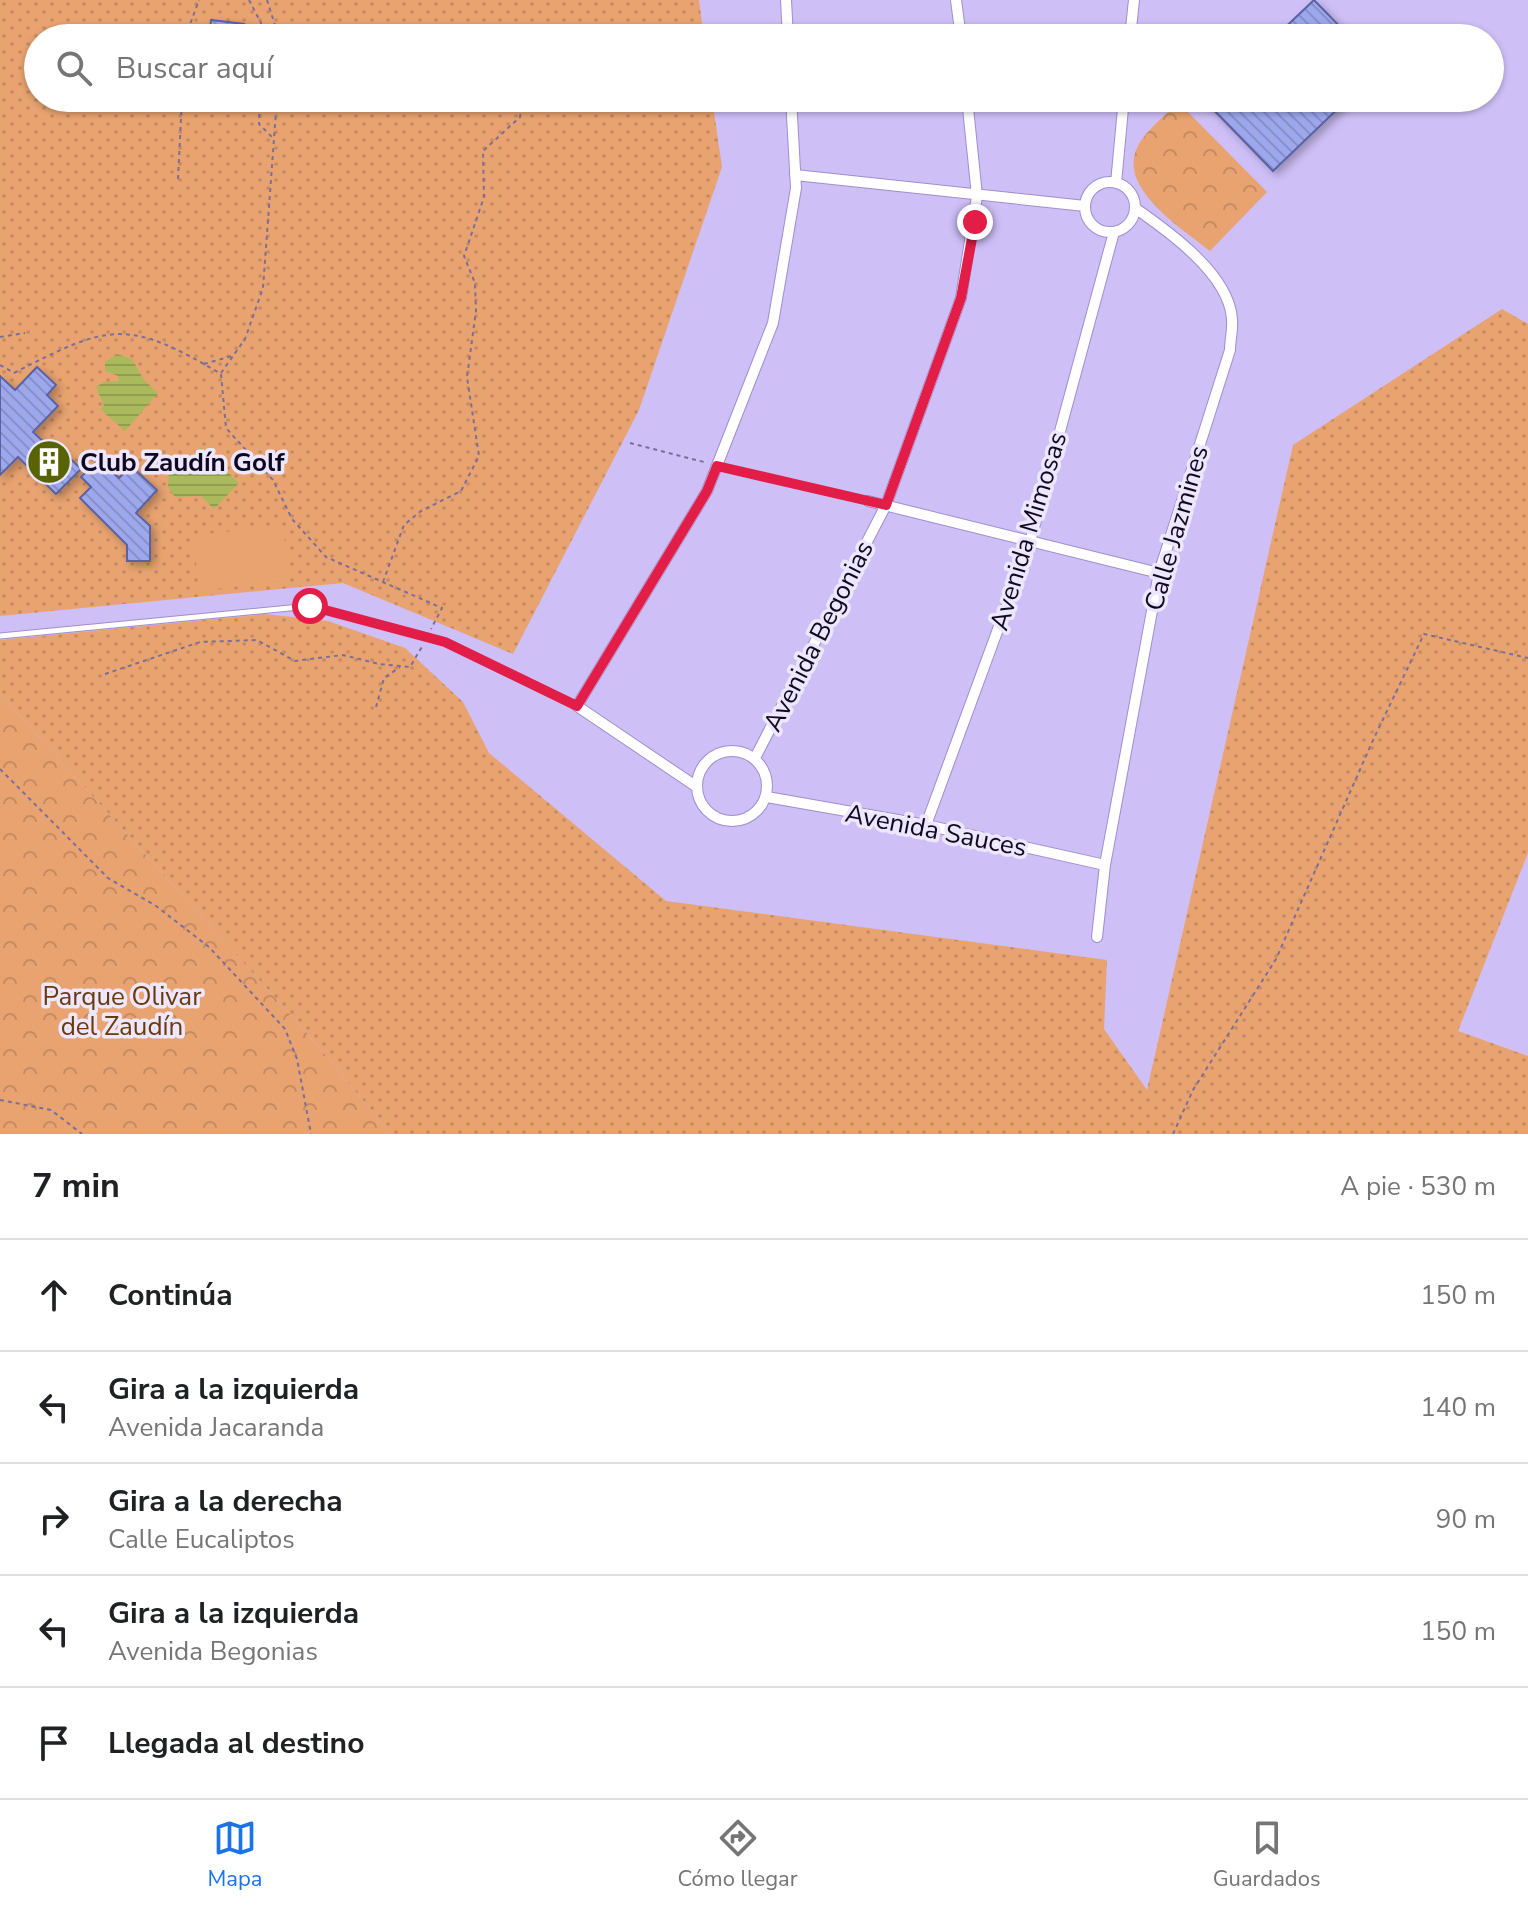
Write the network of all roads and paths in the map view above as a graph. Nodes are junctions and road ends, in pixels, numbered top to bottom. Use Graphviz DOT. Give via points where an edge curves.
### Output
graph roads {
  1 [pos="199,0"];
  2 [pos="249,0"];
  3 [pos="267,0"];
  4 [pos="786,0"];
  5 [pos="956,0"];
  6 [pos="1134,0"];
  7 [pos="190,24"];
  8 [pos="261,24"];
  9 [pos="275,24"];
  10 [pos="787,24"];
  11 [pos="959,24"];
  12 [pos="1131,24"];
  13 [pos="181,112"];
  14 [pos="259,112"];
  15 [pos="276,112"];
  16 [pos="521,112"];
  17 [pos="792,112"];
  18 [pos="968,112"];
  19 [pos="1123,112"];
  20 [pos="274,139"];
  21 [pos="795,175"];
  22 [pos="178,179"];
  23 [pos="1116,183"];
  24 [pos="977,196"];
  25 [pos="1085,206"];
  26 [pos="1135,208"];
  27 [pos="1114,232"];
  28 [pos="25,333"];
  29 [pos="0,337"];
  30 [pos="233,355"];
  31 [pos="204,364"];
  32 [pos="0,365"];
  33 [pos="221,374"];
  34 [pos="630,443"];
  35 [pos="717,466"];
  36 [pos="868,501"];
  37 [pos="886,505"];
  38 [pos="1030,542"];
  39 [pos="1159,573"];
  40 [pos="383,584"];
  41 [pos="0,636"];
  42 [pos="427,637"];
  43 [pos="1528,658"];
  44 [pos="401,667"];
  45 [pos="105,674"];
  46 [pos="577,706"];
  47 [pos="376,707"];
  48 [pos="755,758"];
  49 [pos="0,769"];
  50 [pos="697,787"];
  51 [pos="767,797"];
  52 [pos="926,825"];
  53 [pos="1105,865"];
  54 [pos="1097,937"];
  55 [pos="0,1100"];
  56 [pos="82,1134"];
  57 [pos="311,1134"];
  58 [pos="1173,1134"];
  1 -- 7 [label="path"];
  2 -- 8 [label="path"];
  3 -- 9 [label="path"];
  4 -- 10 [label="street"];
  5 -- 11 [label="street"];
  6 -- 12 [label="street"];
  13 -- 22 [label="path"];
  14 -- 20 [label="path" via="259,124"];
  15 -- 20 [label="path"];
  16 -- 40 [label="path" via="483,151 484,197 464,256 475,283 467,377 479,456 461,491 404,525"];
  17 -- 21 [label="street"];
  18 -- 24 [label="street, Avenida Begonias"];
  19 -- 23 [label="street"];
  20 -- 30 [label="path" via="263,288 245,339"];
  21 -- 24 [label="street"];
  21 -- 35 [label="street" via="773,323"];
  23 -- 25 [label="street" via="1094,187"];
  23 -- 26 [label="street" via="1130,192"];
  24 -- 25 [label="street"];
  24 -- 37 [label="street, Avenida Begonias" via="961,298"];
  25 -- 27 [label="street" via="1094,227"];
  26 -- 27 [label="street" via="1129,223"];
  26 -- 39 [label="street, Calle Jazmines" via="1200,261 1221,289 1232,317 1230,350"];
  27 -- 38 [label="street, Avenida Mimosas"];
  28 -- 29 [label="path"];
  30 -- 31 [label="path"];
  30 -- 33 [label="path"];
  31 -- 32 [label="path" via="159,340 108,332 14,373"];
  31 -- 33 [label="path"];
  33 -- 40 [label="path" via="226,428 273,480 292,519 326,557"];
  34 -- 35 [label="path"];
  35 -- 36 [label="path"];
  35 -- 46 [label="street"];
  36 -- 37 [label="street"];
  37 -- 38 [label="street"];
  37 -- 48 [label="street, Avenida Begonias"];
  38 -- 39 [label="street"];
  38 -- 52 [label="street, Avenida Mimosas"];
  39 -- 53 [label="street, Calle Jazmines"];
  40 -- 42 [label="path" via="442,608"];
  41 -- 42 [label="lane" via="310,606"];
  42 -- 44 [label="path" via="410,667"];
  42 -- 46 [label="lane"];
  43 -- 58 [label="path" via="1424,634 1276,959 1193,1090"];
  44 -- 45 [label="path" via="343,655 295,661 257,640 200,642"];
  44 -- 47 [label="path" via="384,678"];
  46 -- 50 [label="street"];
  48 -- 50 [label="street" via="741,753 712,758"];
  48 -- 51 [label="street" via="766,777"];
  49 -- 57 [label="path" via="108,878 209,947 285,1029 297,1059"];
  50 -- 51 [label="street" via="706,809 722,820 746,819"];
  51 -- 52 [label="street, Avenida Sauces"];
  52 -- 53 [label="street, Avenida Sauces"];
  53 -- 54 [label="street, Calle Jazmines"];
  55 -- 56 [label="path" via="51,1110"];
}
